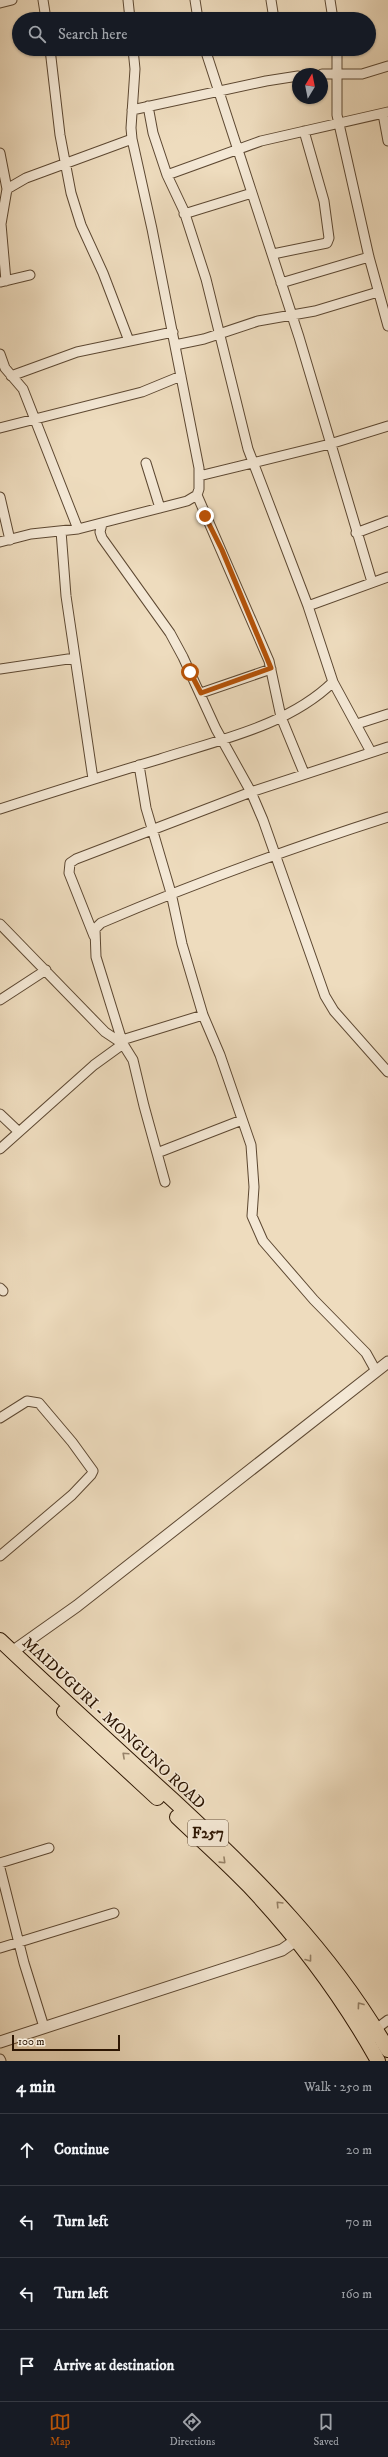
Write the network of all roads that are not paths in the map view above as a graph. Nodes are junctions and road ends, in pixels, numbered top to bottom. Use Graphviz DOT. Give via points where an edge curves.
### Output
graph roads {
  1 [pos="12,0"];
  2 [pos="43,0"];
  3 [pos="128,0"];
  4 [pos="194,0"];
  5 [pos="271,0"];
  6 [pos="330,0"];
  7 [pos="0,3"];
  8 [pos="45,12"];
  9 [pos="129,12"];
  10 [pos="197,12"];
  11 [pos="273,12"];
  12 [pos="332,12"];
  13 [pos="51,56"];
  14 [pos="134,56"];
  15 [pos="207,56"];
  16 [pos="337,56"];
  17 [pos="388,66"];
  18 [pos="328,74"];
  19 [pos="338,75"];
  20 [pos="292,77"];
  21 [pos="218,91"];
  22 [pos="148,106"];
  23 [pos="132,110"];
  24 [pos="385,113"];
  25 [pos="339,125"];
  26 [pos="304,131"];
  27 [pos="132,139"];
  28 [pos="388,141"];
  29 [pos="238,148"];
  30 [pos="0,154"];
  31 [pos="67,162"];
  32 [pos="2,170"];
  33 [pos="167,174"];
  34 [pos="7,189"];
  35 [pos="252,193"];
  36 [pos="184,214"];
  37 [pos="1,216"];
  38 [pos="273,254"];
  39 [pos="368,257"];
  40 [pos="30,275"];
  41 [pos="3,282"];
  42 [pos="282,283"];
  43 [pos="378,292"];
  44 [pos="292,316"];
  45 [pos="388,326"];
  46 [pos="173,332"];
  47 [pos="219,334"];
  48 [pos="129,341"];
  49 [pos="175,345"];
  50 [pos="0,354"];
  51 [pos="11,376"];
  52 [pos="181,376"];
  53 [pos="35,419"];
  54 [pos="388,426"];
  55 [pos="0,428"];
  56 [pos="330,444"];
  57 [pos="253,462"];
  58 [pos="146,463"];
  59 [pos="199,476"];
  60 [pos="197,495"];
  61 [pos="0,497"];
  62 [pos="160,508"];
  63 [pos="388,521"];
  64 [pos="102,524"];
  65 [pos="78,529"];
  66 [pos="61,531"];
  67 [pos="356,533"];
  68 [pos="10,540"];
  69 [pos="0,542"];
  70 [pos="388,577"];
  71 [pos="372,582"];
  72 [pos="308,606"];
  73 [pos="75,658"];
  74 [pos="271,668"];
  75 [pos="0,669"];
  76 [pos="333,682"];
  77 [pos="201,693"];
  78 [pos="388,714"];
  79 [pos="281,717"];
  80 [pos="356,724"];
  81 [pos="221,740"];
  82 [pos="388,747"];
  83 [pos="371,752"];
  84 [pos="139,765"];
  85 [pos="304,773"];
  86 [pos="93,780"];
  87 [pos="251,792"];
  88 [pos="0,809"];
  89 [pos="388,817"];
  90 [pos="152,829"];
  91 [pos="276,854"];
  92 [pos="171,893"];
  93 [pos="0,924"];
  94 [pos="94,938"];
  95 [pos="46,970"];
  96 [pos="0,1000"];
  97 [pos="203,1015"];
  98 [pos="123,1042"];
  99 [pos="388,1072"];
  100 [pos="0,1114"];
  101 [pos="242,1120"];
  102 [pos="19,1132"];
  103 [pos="0,1149"];
  104 [pos="157,1152"];
  105 [pos="165,1182"];
  106 [pos="388,1362"];
  107 [pos="376,1371"];
  108 [pos="0,1418"];
  109 [pos="0,1556"];
  110 [pos="0,1640"];
  111 [pos="6,1653"];
  112 [pos="49,1848"];
  113 [pos="0,1863"];
  114 [pos="0,1868"];
  115 [pos="114,1913"];
  116 [pos="301,1938"];
  117 [pos="18,1942"];
  118 [pos="0,1948"];
  119 [pos="388,2020"];
  120 [pos="44,2027"];
  121 [pos="376,2029"];
  122 [pos="0,2042"];
  123 [pos="388,2050"];
  124 [pos="378,2061"];
  1 -- 7 [label="street"];
  2 -- 8 [label="street"];
  3 -- 9 [label="street"];
  4 -- 10 [label="street"];
  5 -- 11 [label="street"];
  6 -- 12 [label="street"];
  13 -- 31 [label="street" via="60,135"];
  14 -- 23 [label="street"];
  15 -- 21 [label="street"];
  16 -- 19 [label="street"];
  17 -- 19 [label="street" via="362,74"];
  18 -- 19 [label="street"];
  19 -- 25 [label="street"];
  20 -- 21 [label="street"];
  21 -- 22 [label="street"];
  21 -- 29 [label="street"];
  22 -- 23 [label="street"];
  22 -- 33 [label="street" via="153,132"];
  23 -- 27 [label="street"];
  24 -- 25 [label="street"];
  24 -- 28 [label="street"];
  25 -- 26 [label="street"];
  25 -- 39 [label="street"];
  26 -- 29 [label="street"];
  26 -- 38 [label="street" via="324,201 329,238 327,243"];
  27 -- 31 [label="street"];
  27 -- 46 [label="street"];
  29 -- 33 [label="street"];
  29 -- 35 [label="street"];
  30 -- 32 [label="street"];
  31 -- 34 [label="street" via="26,178"];
  31 -- 48 [label="street" via="71,193 81,226 103,273"];
  32 -- 34 [label="street"];
  33 -- 36 [label="street"];
  34 -- 37 [label="street"];
  35 -- 36 [label="street"];
  35 -- 38 [label="street"];
  36 -- 47 [label="street" via="206,279"];
  37 -- 41 [label="street"];
  38 -- 42 [label="street"];
  39 -- 42 [label="street"];
  39 -- 43 [label="street"];
  40 -- 41 [label="street"];
  42 -- 44 [label="street"];
  43 -- 44 [label="street"];
  43 -- 45 [label="street"];
  44 -- 47 [label="street" via="258,321"];
  44 -- 56 [label="street"];
  46 -- 48 [label="street"];
  46 -- 49 [label="street"];
  47 -- 49 [label="street"];
  47 -- 57 [label="street"];
  48 -- 51 [label="street" via="77,352"];
  49 -- 52 [label="street"];
  50 -- 51 [label="street" via="4,368"];
  51 -- 53 [label="street" via="23,389"];
  52 -- 53 [label="street" via="142,392"];
  52 -- 59 [label="street"];
  53 -- 55 [label="street"];
  53 -- 65 [label="street"];
  54 -- 56 [label="street"];
  56 -- 57 [label="street"];
  56 -- 67 [label="street"];
  57 -- 59 [label="street"];
  57 -- 72 [label="street"];
  58 -- 62 [label="street"];
  59 -- 60 [label="street"];
  60 -- 62 [label="street" via="188,501"];
  60 -- 74 [label="street"];
  61 -- 68 [label="street"];
  62 -- 64 [label="street"];
  63 -- 67 [label="street"];
  64 -- 65 [label="street"];
  64 -- 77 [label="street" via="102,538 170,633"];
  65 -- 66 [label="street"];
  66 -- 68 [label="street" via="31,534"];
  66 -- 73 [label="street" via="66,596"];
  67 -- 71 [label="street"];
  68 -- 69 [label="street"];
  70 -- 71 [label="street"];
  71 -- 72 [label="street"];
  72 -- 76 [label="street"];
  73 -- 75 [label="street"];
  73 -- 86 [label="street"];
  74 -- 77 [label="street"];
  74 -- 79 [label="street"];
  76 -- 79 [label="street" via="319,695"];
  76 -- 80 [label="street"];
  77 -- 81 [label="street"];
  78 -- 80 [label="street"];
  79 -- 81 [label="street"];
  79 -- 85 [label="street"];
  80 -- 83 [label="street"];
  81 -- 84 [label="street"];
  81 -- 87 [label="street"];
  82 -- 83 [label="street"];
  83 -- 85 [label="street"];
  84 -- 86 [label="street"];
  84 -- 90 [label="street"];
  85 -- 87 [label="street"];
  86 -- 88 [label="street"];
  87 -- 90 [label="street"];
  87 -- 91 [label="street"];
  89 -- 91 [label="street"];
  90 -- 92 [label="street"];
  90 -- 94 [label="street" via="70,863 69,873"];
  91 -- 92 [label="street"];
  91 -- 99 [label="street" via="325,996 334,1011"];
  92 -- 94 [label="street" via="101,923 95,929"];
  92 -- 97 [label="street" via="182,944"];
  93 -- 95 [label="street"];
  94 -- 98 [label="street" via="96,957"];
  95 -- 96 [label="street"];
  95 -- 98 [label="street" via="105,1032"];
  97 -- 98 [label="street"];
  97 -- 101 [label="street" via="220,1055"];
  98 -- 102 [label="street"];
  98 -- 104 [label="street" via="133,1060"];
  100 -- 102 [label="street"];
  101 -- 104 [label="street"];
  101 -- 107 [label="street" via="251,1145 254,1187 252,1216 263,1241 314,1300 366,1353"];
  102 -- 103 [label="street"];
  104 -- 105 [label="street"];
  106 -- 107 [label="street"];
  107 -- 111 [label="street" via="77,1606"];
  108 -- 109 [label="street" via="27,1402 39,1403 93,1470 72,1495"];
  110 -- 111 [label="main road, MAIDUGURI - MONGUNO ROAD / F257"];
  111 -- 116 [label="main road, MAIDUGURI - MONGUNO ROAD / F257"];
  112 -- 113 [label="street"];
  114 -- 117 [label="street"];
  115 -- 117 [label="street"];
  116 -- 120 [label="street" via="282,1950"];
  121 -- 116 [label="main road, MAIDUGURI - MONGUNO ROAD / F257, one-way" via="340,1976"];
  116 -- 124 [label="main road, MAIDUGURI - MONGUNO ROAD / F257, one-way"];
  117 -- 118 [label="street"];
  117 -- 120 [label="street"];
  119 -- 121 [label="street"];
  120 -- 122 [label="street"];
  121 -- 123 [label="main road, MAIDUGURI - MONGUNO ROAD / F257"];
}
